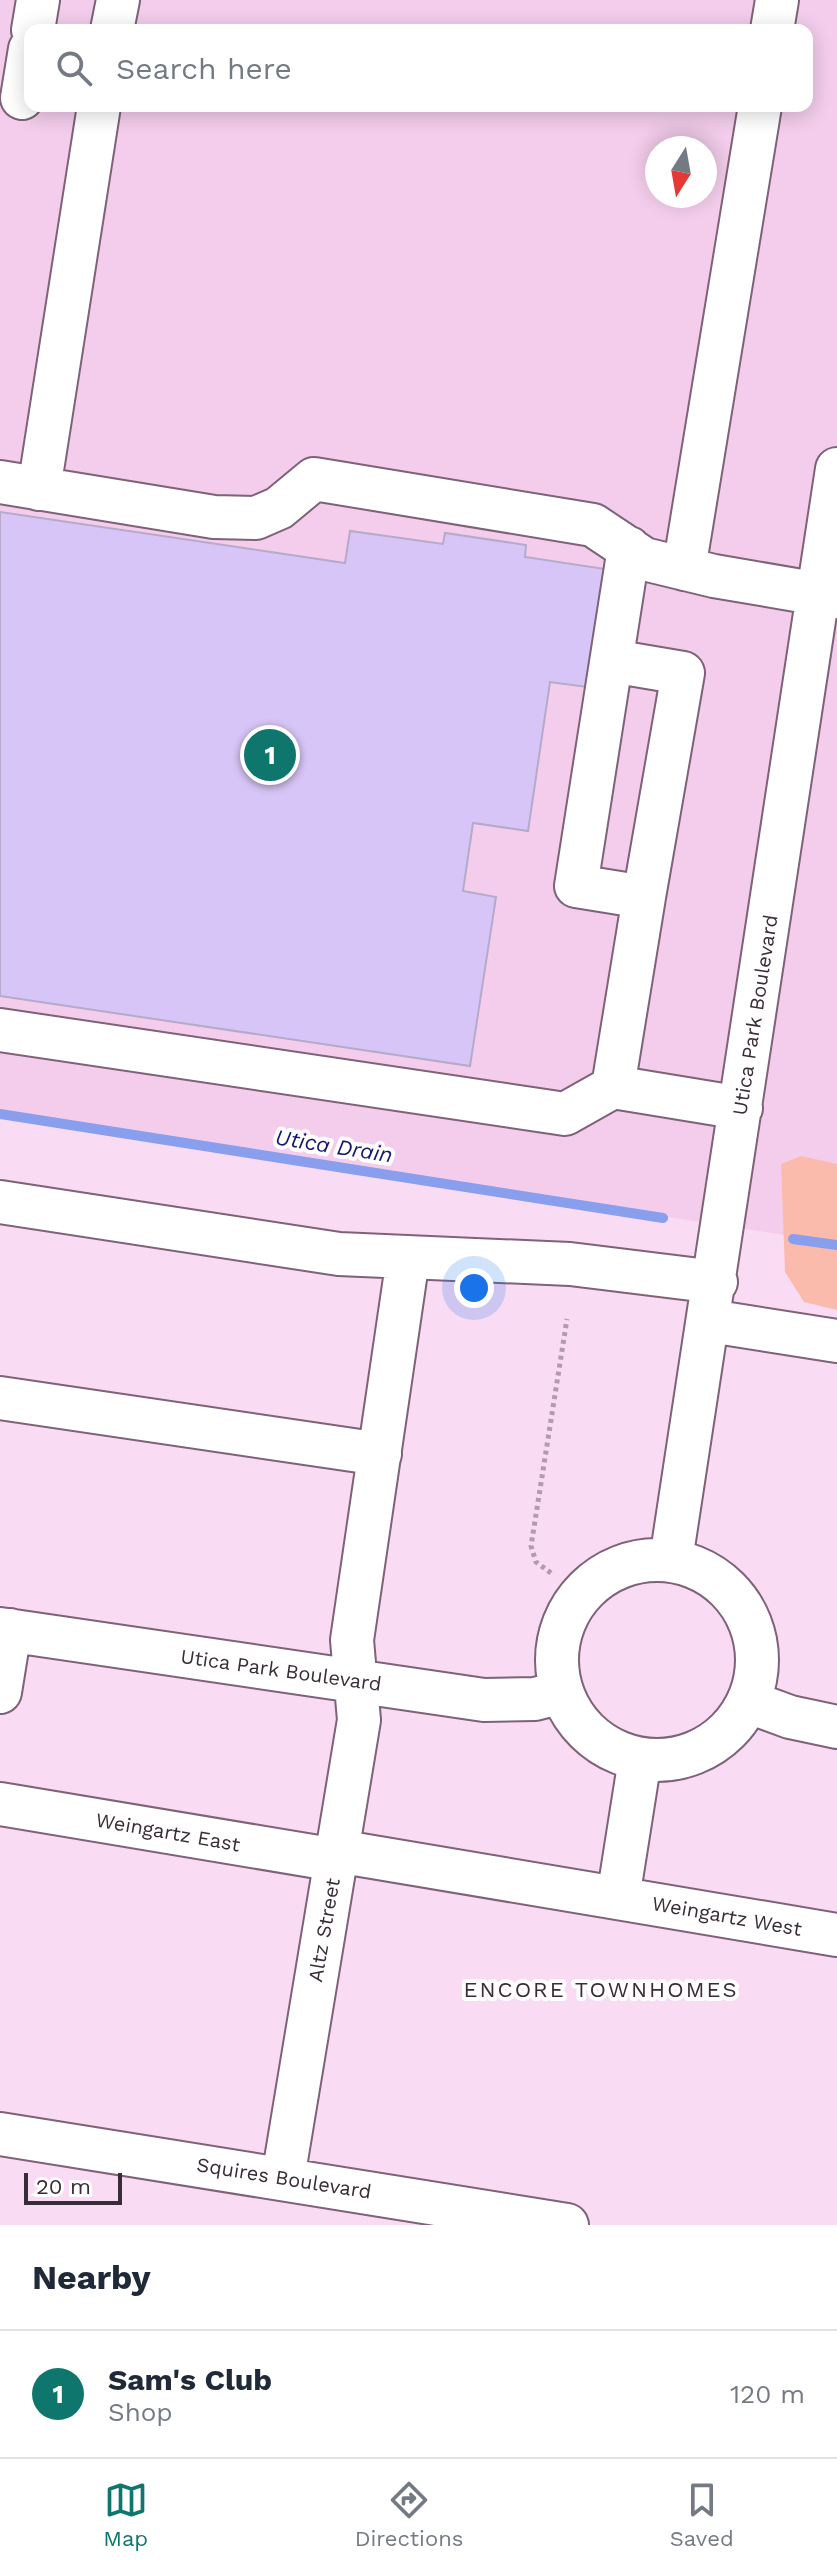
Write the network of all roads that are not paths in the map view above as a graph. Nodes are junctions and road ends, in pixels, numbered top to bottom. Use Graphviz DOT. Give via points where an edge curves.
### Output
graph roads {
  1 [pos="38,0"];
  2 [pos="118,0"];
  3 [pos="777,0"];
  4 [pos="34,24"];
  5 [pos="113,24"];
  6 [pos="773,24"];
  7 [pos="24,71"];
  8 [pos="17,97"];
  9 [pos="90,112"];
  10 [pos="759,112"];
  11 [pos="837,469"];
  12 [pos="19,486"];
  13 [pos="629,548"];
  14 [pos="684,569"];
  15 [pos="828,595"];
  16 [pos="612,661"];
  17 [pos="644,897"];
  18 [pos="0,1030"];
  19 [pos="613,1087"];
  20 [pos="741,1108"];
  21 [pos="0,1202"];
  22 [pos="408,1258"];
  23 [pos="713,1302"];
  24 [pos="837,1341"];
  25 [pos="0,1398"];
  26 [pos="380,1454"];
  27 [pos="671,1560"];
  28 [pos="5,1629"];
  29 [pos="355,1681"];
  30 [pos="0,1692"];
  31 [pos="562,1692"];
  32 [pos="749,1702"];
  33 [pos="837,1727"];
  34 [pos="640,1759"];
  35 [pos="0,1804"];
  36 [pos="336,1856"];
  37 [pos="618,1898"];
  38 [pos="837,1935"];
  39 [pos="0,2134"];
  40 [pos="283,2178"];
  41 [pos="567,2225"];
  1 -- 4 [label="street"];
  2 -- 5 [label="street"];
  3 -- 6 [label="street"];
  7 -- 8 [label="street"];
  9 -- 12 [label="street"];
  10 -- 14 [label="street"];
  11 -- 15 [label="street, Utica Park Boulevard"];
  12 -- 13 [label="street" via="214,517 256,518 279,508 314,479 593,525"];
  13 -- 14 [label="street" via="644,559"];
  13 -- 16 [label="street"];
  14 -- 15 [label="street"];
  15 -- 20 [label="street, Utica Park Boulevard"];
  16 -- 17 [label="street" via="576,886"];
  16 -- 17 [label="street" via="683,673"];
  17 -- 19 [label="street"];
  18 -- 19 [label="street" via="565,1114"];
  19 -- 20 [label="street"];
  20 -- 23 [label="street, Utica Park Boulevard"];
  21 -- 22 [label="street" via="339,1254"];
  22 -- 23 [label="street" via="570,1264"];
  22 -- 26 [label="street, Altz Street"];
  23 -- 24 [label="street"];
  23 -- 27 [label="street, Utica Park Boulevard"];
  25 -- 26 [label="street"];
  26 -- 29 [label="street, Altz Street" via="352,1640"];
  27 -- 31 [label="street" via="631,1563 603,1576 580,1596 568,1613 557,1652"];
  27 -- 32 [label="street" via="710,1575 740,1603 757,1641 756,1683"];
  28 -- 29 [label="street, Utica Park Boulevard"];
  28 -- 30 [label="street"];
  29 -- 31 [label="street, Utica Park Boulevard" via="484,1700 525,1700"];
  29 -- 36 [label="street, Altz Street" via="359,1720"];
  31 -- 34 [label="street" via="583,1729 619,1753"];
  32 -- 33 [label="street"];
  32 -- 34 [label="street" via="722,1737 704,1750 684,1758"];
  34 -- 37 [label="street"];
  35 -- 36 [label="street, Weingartz East"];
  36 -- 37 [label="street, Weingartz East"];
  36 -- 40 [label="street, Altz Street"];
  37 -- 38 [label="street, Weingartz West"];
  39 -- 40 [label="street, Squires Boulevard"];
  40 -- 41 [label="street, Squires Boulevard"];
}
